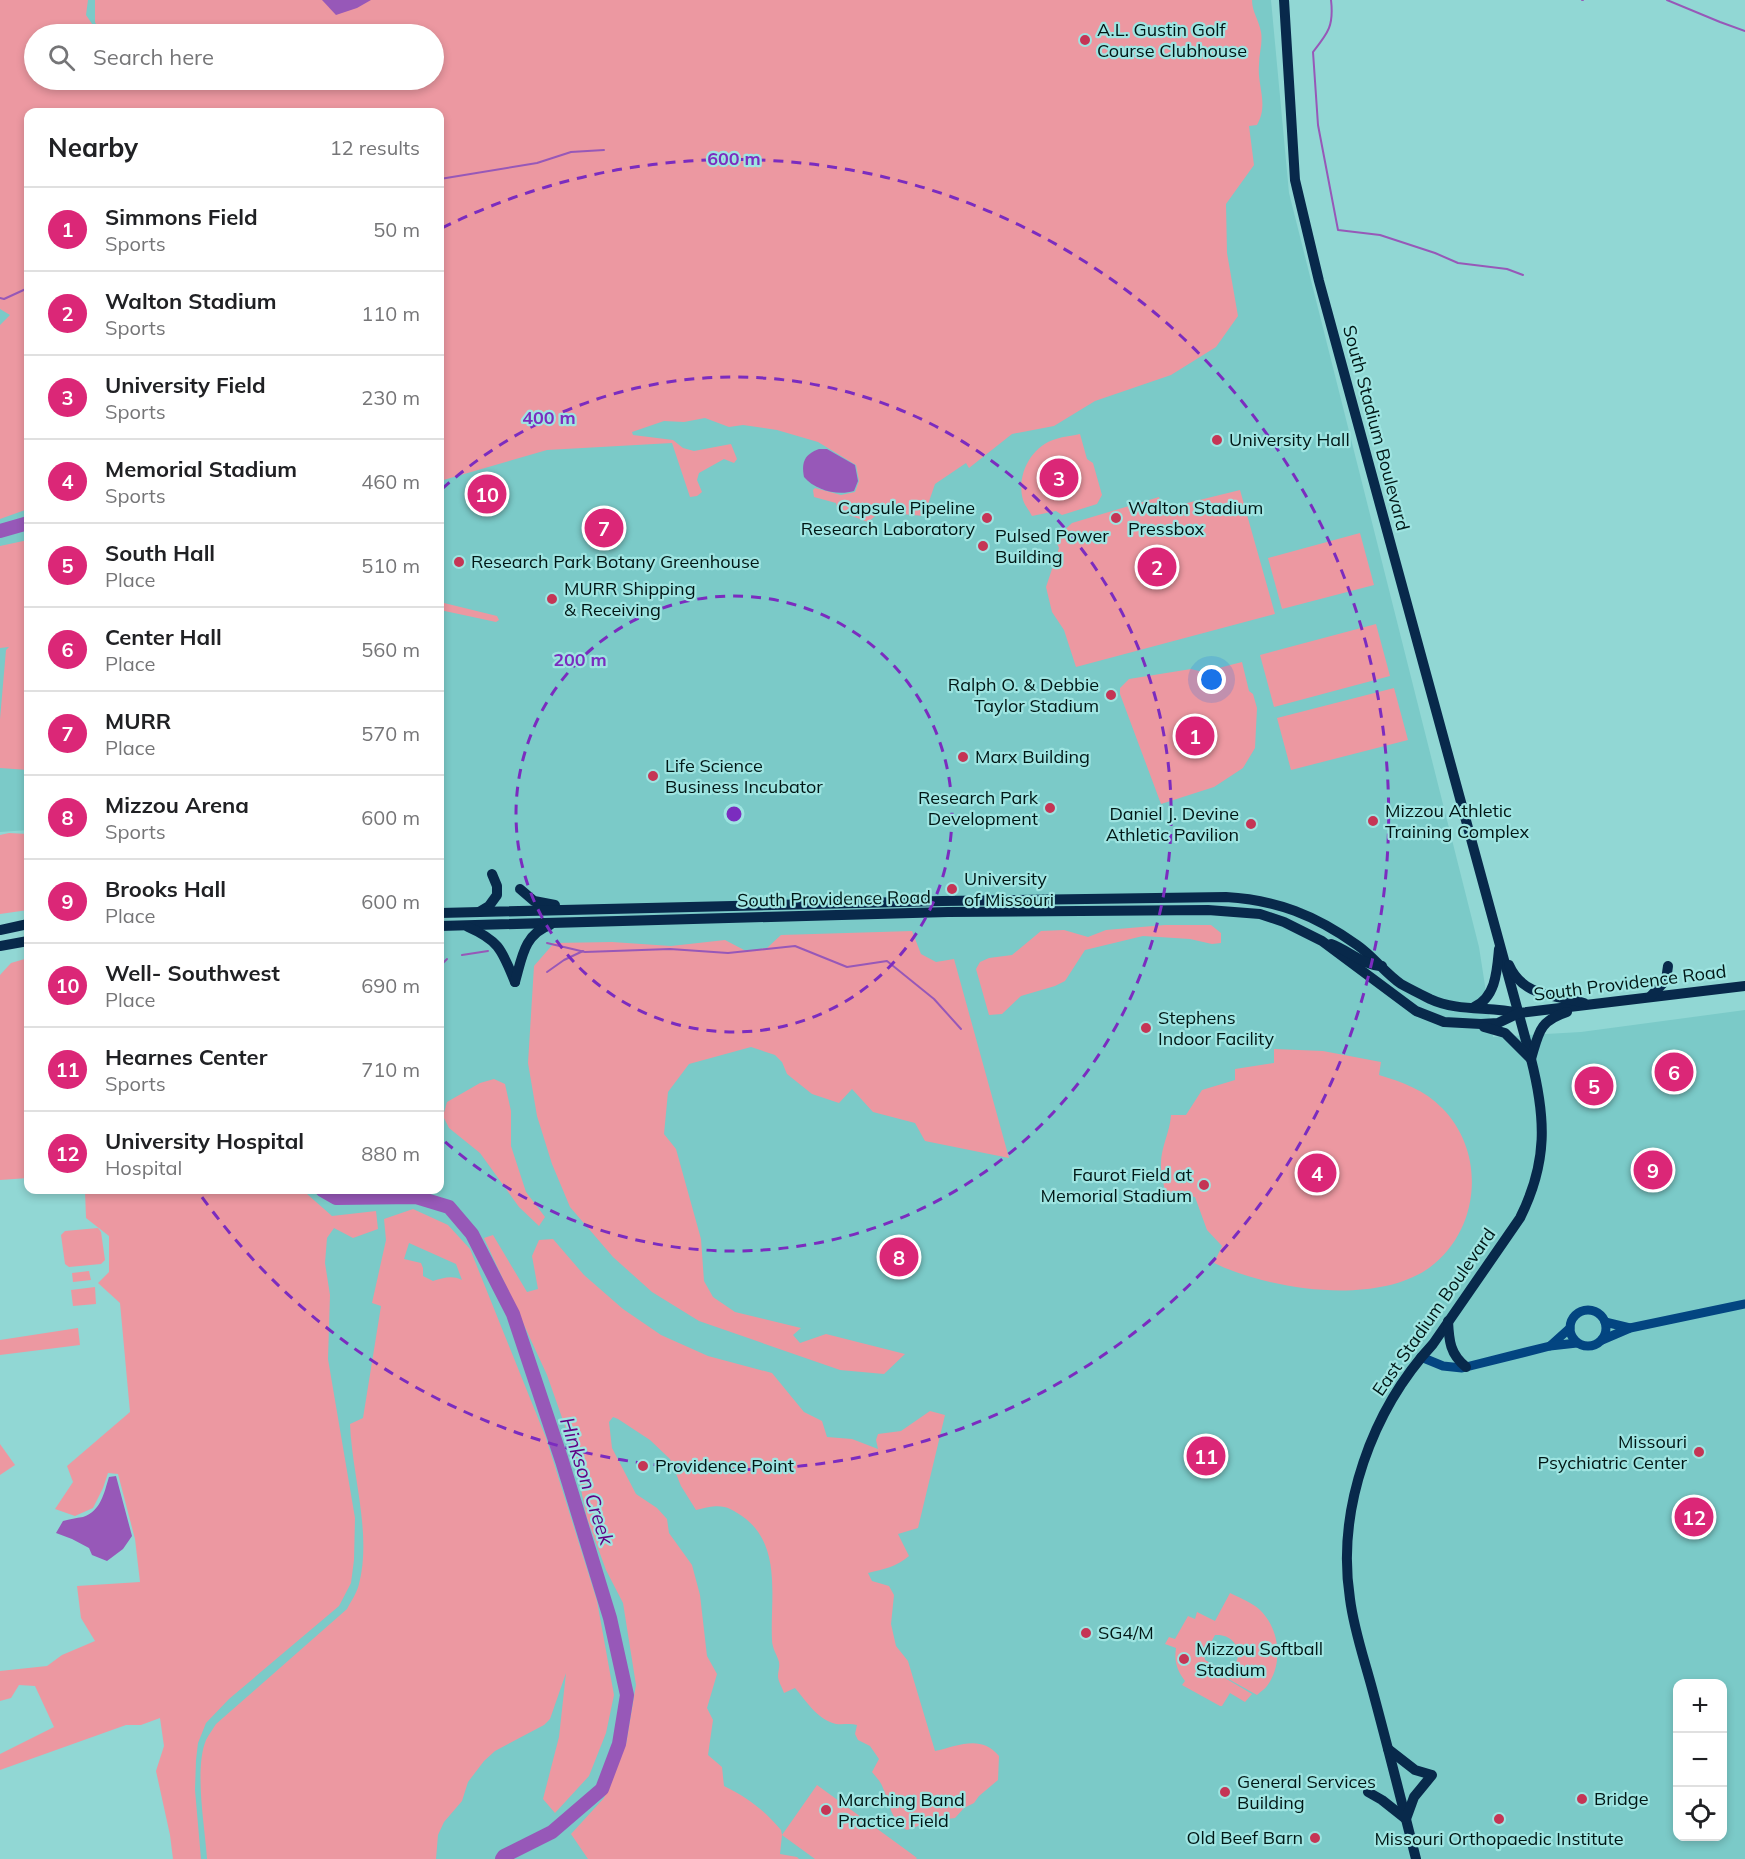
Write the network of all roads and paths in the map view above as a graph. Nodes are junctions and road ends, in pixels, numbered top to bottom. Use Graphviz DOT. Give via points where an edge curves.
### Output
graph roads {
  1 [pos="1284,0"];
  2 [pos="1476,857"];
  3 [pos="492,873"];
  4 [pos="520,889"];
  5 [pos="566,911"];
  6 [pos="478,912"];
  7 [pos="444,913"];
  8 [pos="558,922"];
  9 [pos="24,925"];
  10 [pos="465,925"];
  11 [pos="444,926"];
  12 [pos="0,930"];
  13 [pos="1322,941"];
  14 [pos="24,942"];
  15 [pos="1500,942"];
  16 [pos="0,946"];
  17 [pos="1383,966"];
  18 [pos="1668,966"];
  19 [pos="1745,986"];
  20 [pos="1650,997"];
  21 [pos="1590,1004"];
  22 [pos="1471,1009"];
  23 [pos="1519,1013"];
  24 [pos="1471,1024"];
  25 [pos="1531,1059"];
  26 [pos="1745,1304"];
  27 [pos="1448,1321"];
  28 [pos="1605,1322"];
  29 [pos="1570,1328"];
  30 [pos="1630,1328"];
  31 [pos="1602,1340"];
  32 [pos="1577,1343"];
  33 [pos="1550,1346"];
  34 [pos="1421,1357"];
  35 [pos="1466,1367"];
  36 [pos="1388,1749"];
  37 [pos="1368,1792"];
  38 [pos="1406,1819"];
  39 [pos="1416,1859"];
  1 -- 2 [label="main road, South Stadium Boulevard" via="1295,180 1318,281"];
  2 -- 15 [label="main road, East Stadium Boulevard"];
  3 -- 6 [label="main road" via="497,896"];
  4 -- 5 [label="main road" via="534,901"];
  5 -- 6 [label="main road, South Providence Road"];
  5 -- 17 [label="main road, South Providence Road" via="1254,898 1307,915"];
  6 -- 7 [label="main road, South Providence Road"];
  8 -- 10 [label="main road, South Providence Road"];
  8 -- 10 [label="main road" via="534,933 515,982 495,942"];
  8 -- 13 [label="main road, South Providence Road" via="1208,910 1260,914"];
  9 -- 12 [label="main road"];
  10 -- 11 [label="main road, South Providence Road"];
  13 -- 17 [label="main road" via="1370,965"];
  13 -- 24 [label="main road, South Providence Road" via="1416,1011 1444,1022"];
  14 -- 16 [label="main road"];
  15 -- 21 [label="main road" via="1511,970 1525,987"];
  15 -- 22 [label="main road" via="1492,990 1484,1003"];
  15 -- 23 [label="main road, East Stadium Boulevard"];
  17 -- 22 [label="main road, South Providence Road" via="1401,983 1431,999"];
  18 -- 20 [label="main road" via="1666,980"];
  19 -- 20 [label="main road, South Providence Road"];
  20 -- 21 [label="main road, South Providence Road"];
  21 -- 23 [label="main road, South Providence Road"];
  21 -- 25 [label="main road" via="1545,1022"];
  22 -- 23 [label="main road, South Providence Road" via="1499,1008"];
  23 -- 24 [label="main road, South Providence Road" via="1498,1023"];
  23 -- 25 [label="main road, East Stadium Boulevard"];
  24 -- 25 [label="main road" via="1505,1033"];
  25 -- 27 [label="main road, East Stadium Boulevard" via="1544,1126 1536,1178 1520,1218"];
  26 -- 30 [label="street"];
  27 -- 34 [label="main road, East Stadium Boulevard"];
  27 -- 35 [label="main road" via="1451,1349"];
  28 -- 29 [label="street" via="1597,1312 1584,1310 1574,1317"];
  28 -- 30 [label="street"];
  28 -- 31 [label="street"];
  29 -- 32 [label="street"];
  29 -- 33 [label="street"];
  30 -- 31 [label="street"];
  31 -- 32 [label="street" via="1587,1347"];
  32 -- 33 [label="street"];
  33 -- 35 [label="street"];
  34 -- 35 [label="street" via="1452,1368"];
  34 -- 36 [label="main road, East Stadium Boulevard" via="1391,1401 1367,1453 1348,1541 1349,1598"];
  36 -- 38 [label="main road, East Stadium Boulevard"];
  36 -- 38 [label="main road" via="1414,1770 1432,1775 1414,1797"];
  37 -- 38 [label="main road"];
  38 -- 39 [label="main road, East Stadium Boulevard"];
}
